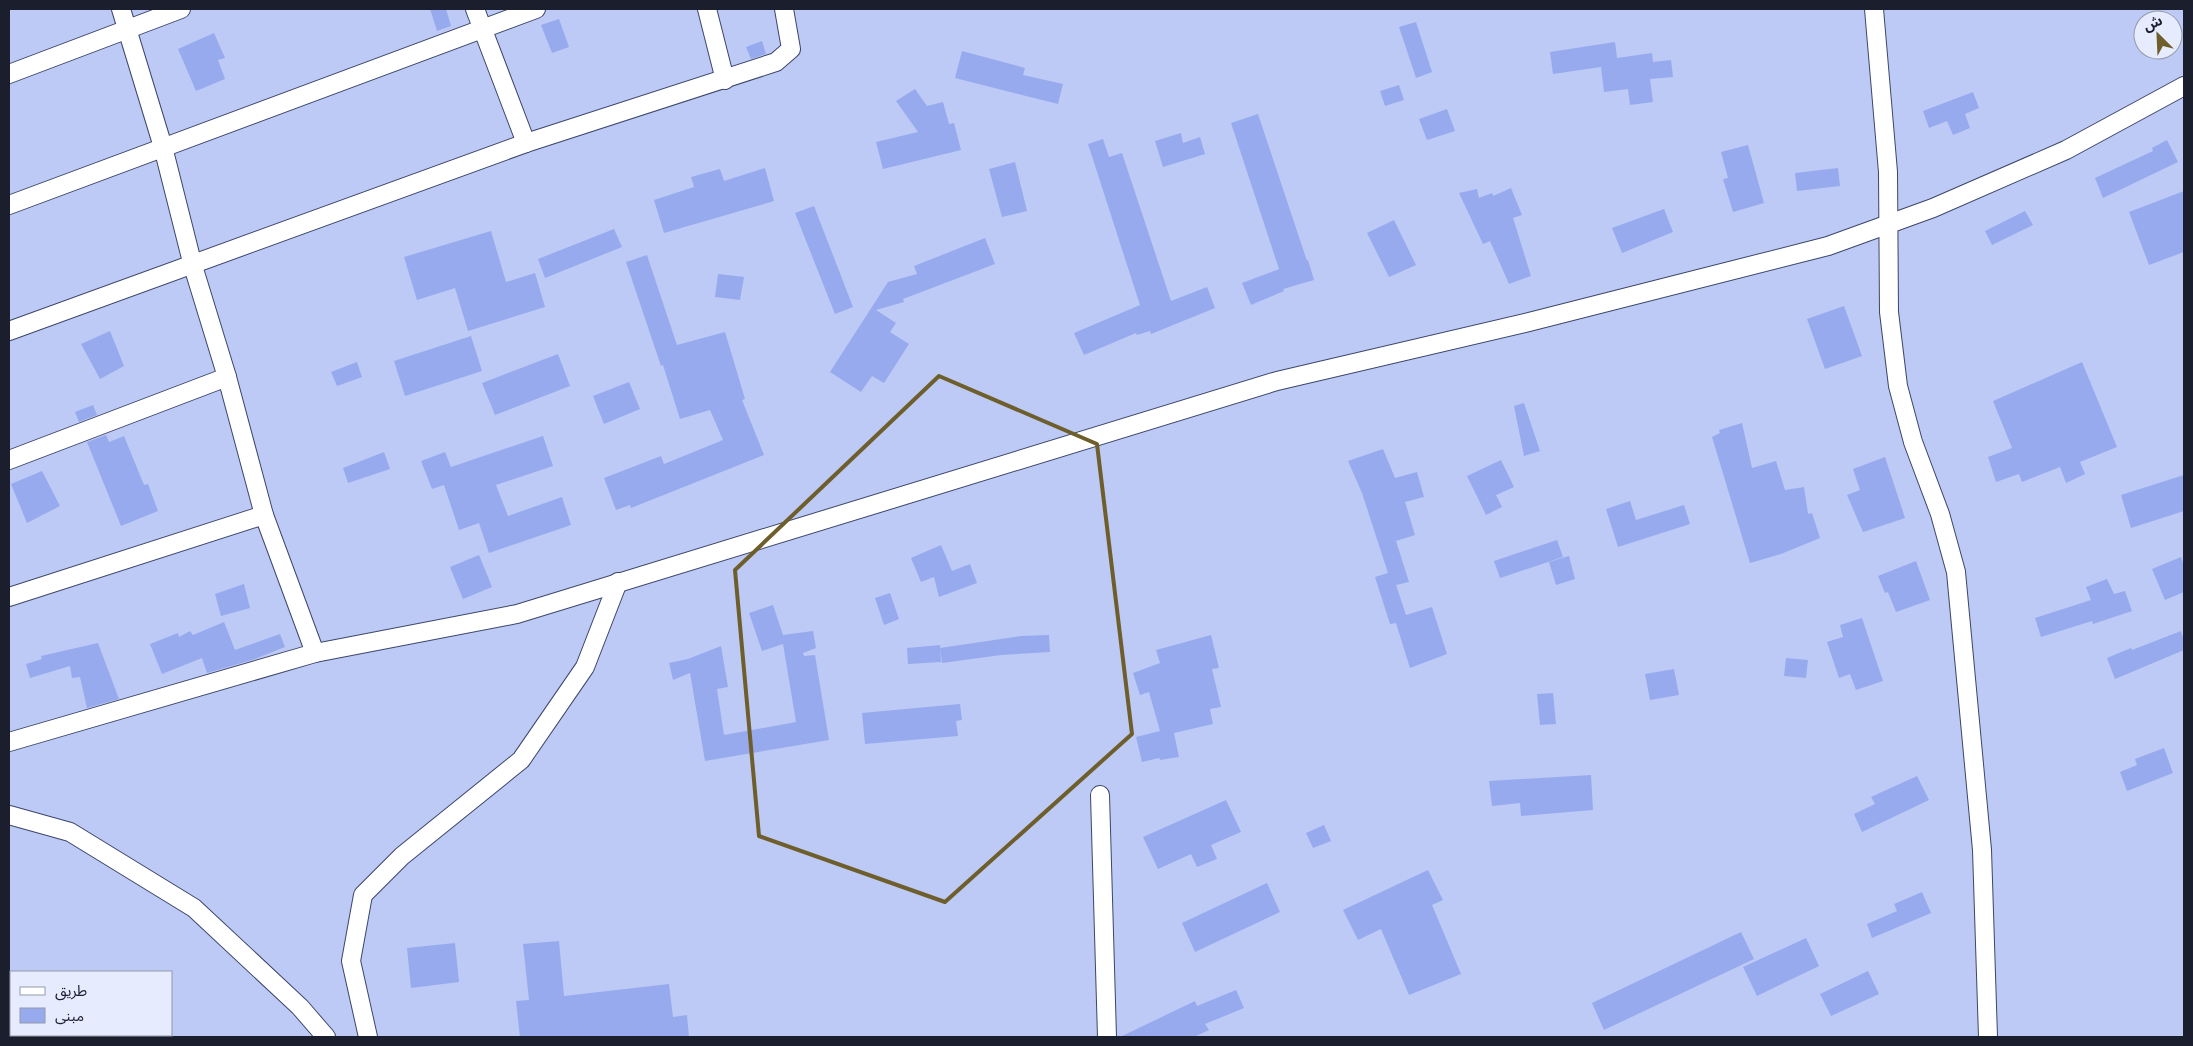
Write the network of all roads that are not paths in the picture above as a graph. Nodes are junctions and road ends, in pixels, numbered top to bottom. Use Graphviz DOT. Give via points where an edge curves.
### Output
graph roads {
  1 [pos="121,9"];
  2 [pos="181,9"];
  3 [pos="475,9"];
  4 [pos="536,9"];
  5 [pos="707,9"];
  6 [pos="784,9"];
  7 [pos="1874,9"];
  8 [pos="127,29"];
  9 [pos="481,29"];
  10 [pos="9,74"];
  11 [pos="725,80"];
  12 [pos="2184,86"];
  13 [pos="526,143"];
  14 [pos="163,147"];
  15 [pos="9,206"];
  16 [pos="1887,225"];
  17 [pos="192,266"];
  18 [pos="9,331"];
  19 [pos="227,378"];
  20 [pos="9,460"];
  21 [pos="264,515"];
  22 [pos="618,582"];
  23 [pos="9,597"];
  24 [pos="315,653"];
  25 [pos="9,742"];
  26 [pos="1100,795"];
  27 [pos="9,815"];
  28 [pos="326,1037"];
  29 [pos="368,1037"];
  30 [pos="1107,1037"];
  31 [pos="1988,1037"];
  1 -- 8 [label="street"];
  2 -- 8 [label="street"];
  3 -- 9 [label="street"];
  4 -- 9 [label="street"];
  5 -- 11 [label="street"];
  6 -- 11 [label="street" via="791,49 776,62"];
  7 -- 16 [label="street" via="1888,172"];
  8 -- 10 [label="street"];
  8 -- 14 [label="street"];
  9 -- 13 [label="street"];
  9 -- 14 [label="street"];
  11 -- 13 [label="street"];
  12 -- 16 [label="street" via="2066,150"];
  13 -- 17 [label="street"];
  14 -- 15 [label="street"];
  14 -- 17 [label="street"];
  16 -- 22 [label="street" via="1828,246 1712,276 1278,381"];
  16 -- 31 [label="street" via="1888,312 1898,386 1956,572 1982,850"];
  17 -- 18 [label="street"];
  17 -- 19 [label="street"];
  19 -- 20 [label="street"];
  19 -- 21 [label="street"];
  21 -- 23 [label="street"];
  21 -- 24 [label="street"];
  22 -- 24 [label="street" via="517,614"];
  22 -- 29 [label="street" via="585,667 521,760 402,856 363,895 351,961"];
  24 -- 25 [label="street"];
  26 -- 30 [label="street"];
  27 -- 28 [label="street" via="70,832 194,908 300,1007"];
}
